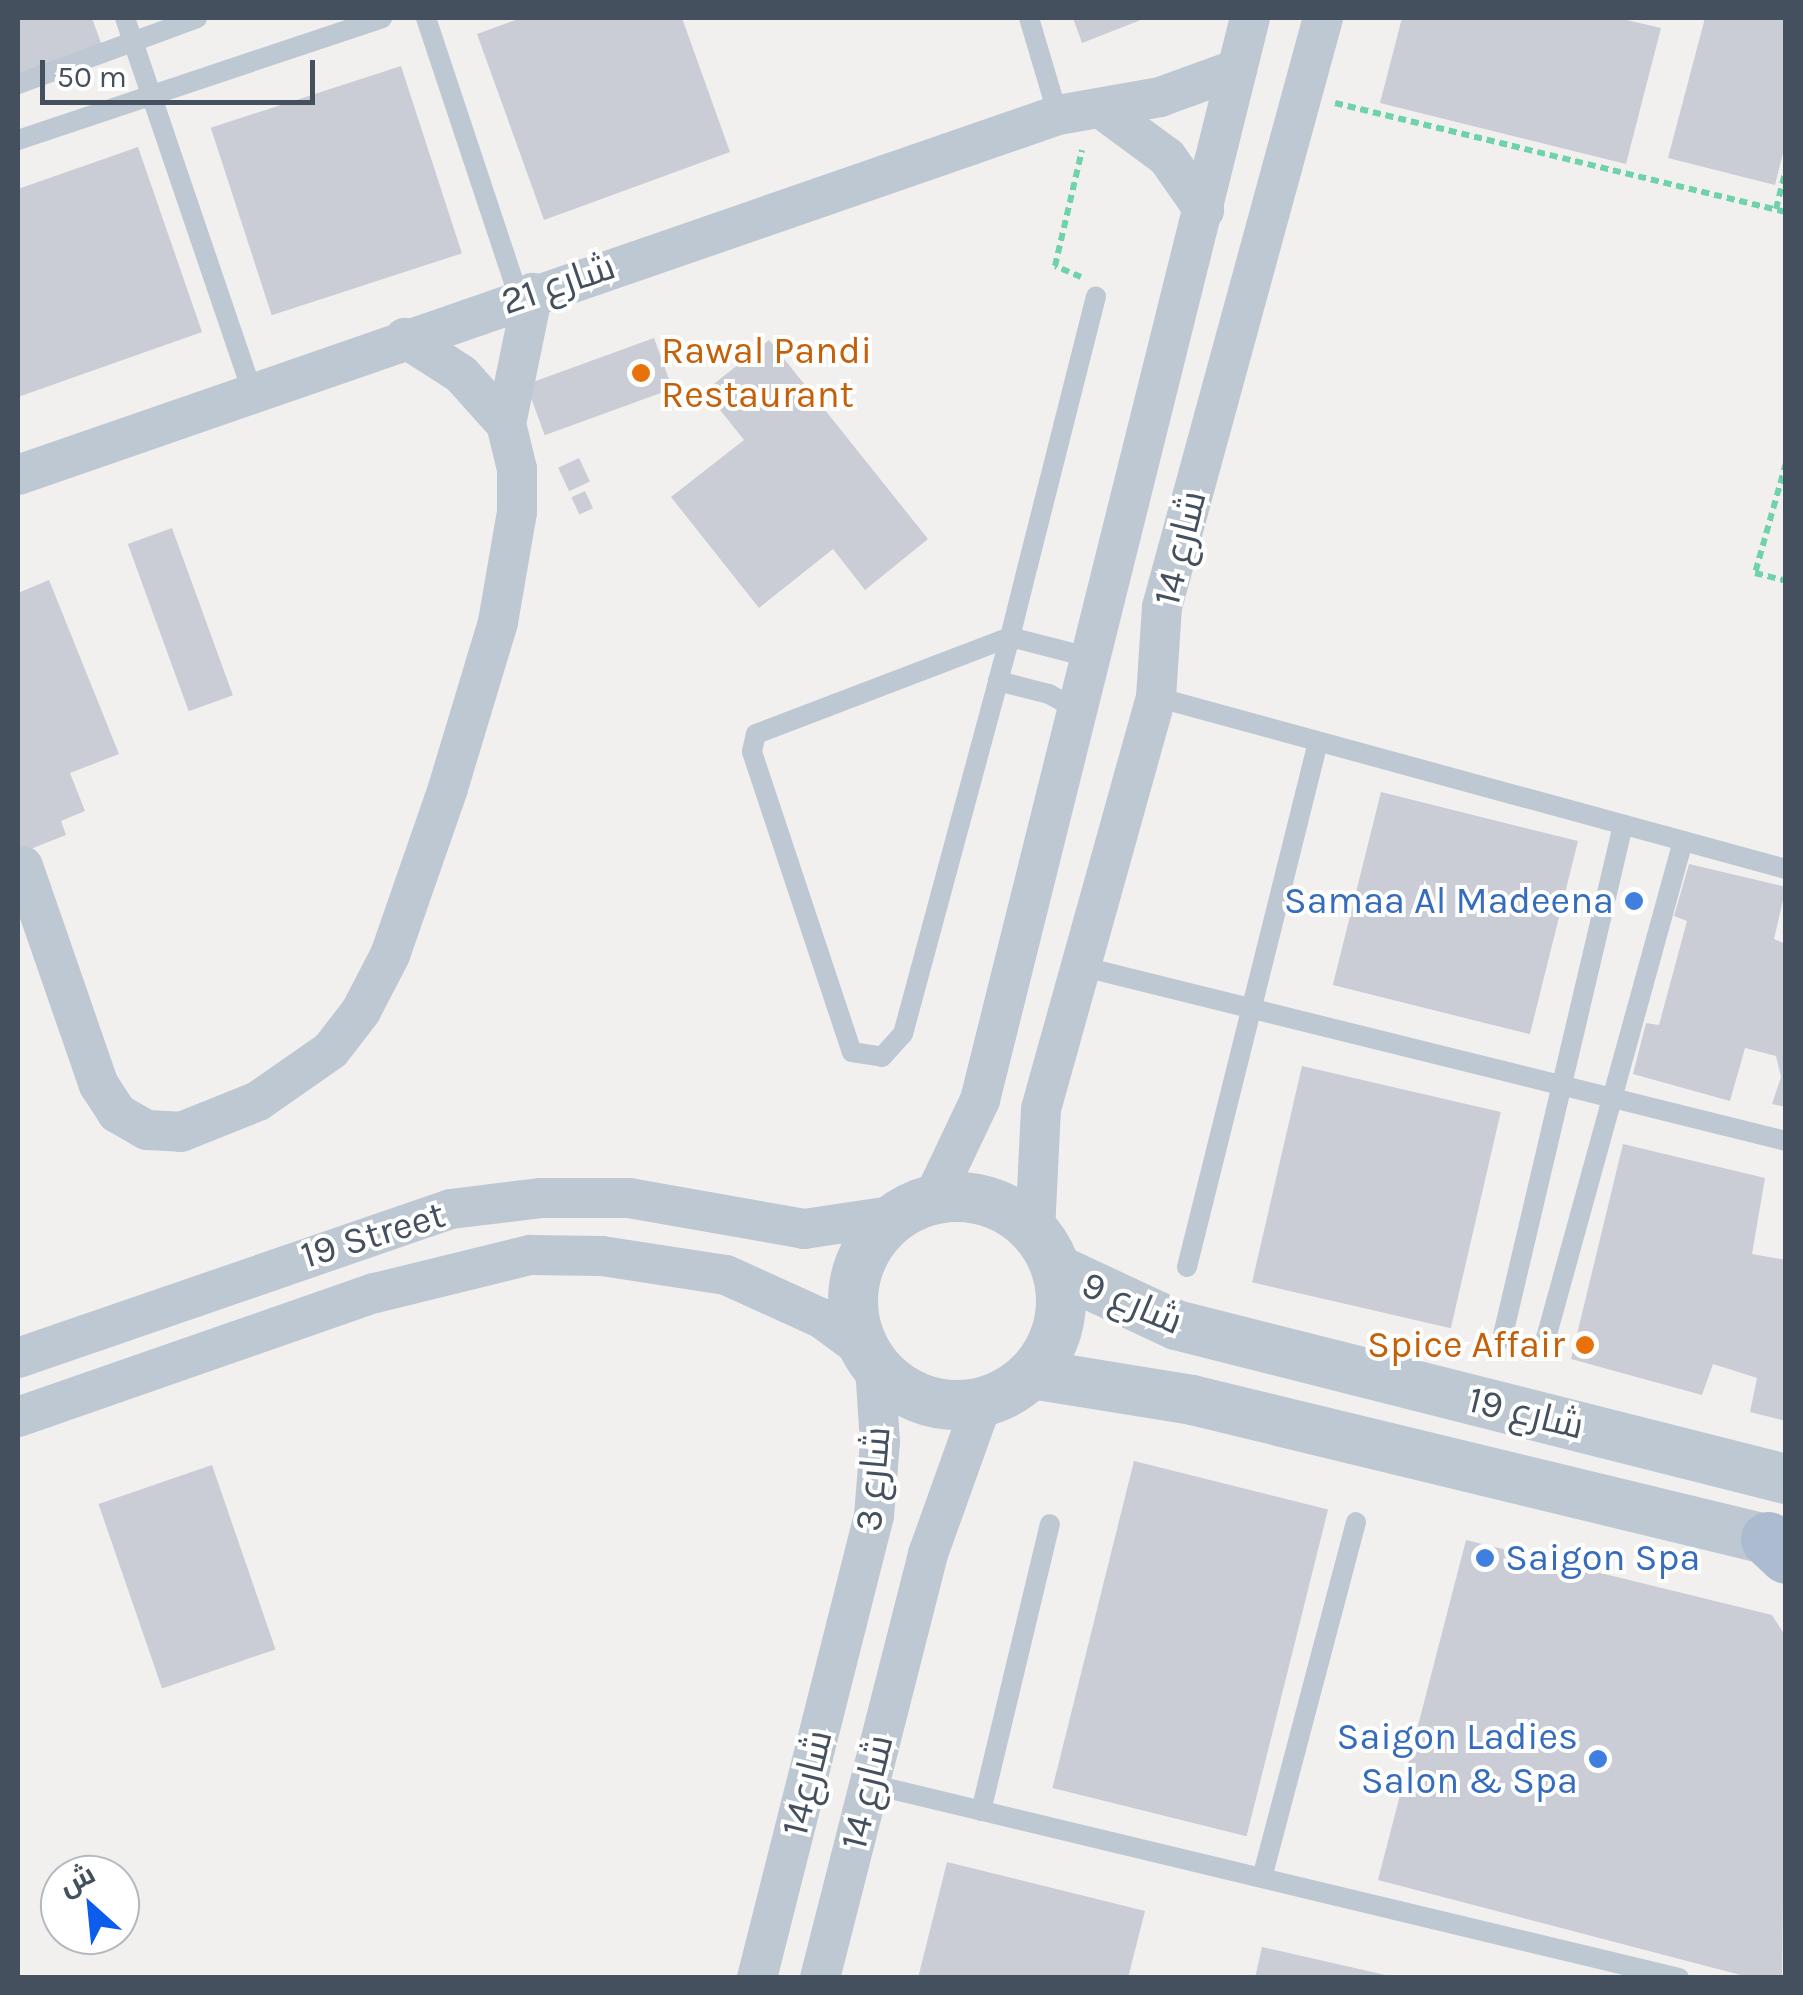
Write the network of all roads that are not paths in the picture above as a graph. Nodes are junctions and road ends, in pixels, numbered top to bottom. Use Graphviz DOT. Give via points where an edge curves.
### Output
graph roads {
  1 [pos="125,18"];
  2 [pos="197,18"];
  3 [pos="382,18"];
  4 [pos="426,18"];
  5 [pos="1028,18"];
  6 [pos="1250,18"];
  7 [pos="1323,18"];
  8 [pos="132,40"];
  9 [pos="1237,69"];
  10 [pos="18,84"];
  11 [pos="148,91"];
  12 [pos="1084,112"];
  13 [pos="18,140"];
  14 [pos="1204,210"];
  15 [pos="526,295"];
  16 [pos="1096,296"];
  17 [pos="405,338"];
  18 [pos="252,391"];
  19 [pos="506,424"];
  20 [pos="18,474"];
  21 [pos="1010,636"];
  22 [pos="1092,658"];
  23 [pos="998,681"];
  24 [pos="1156,697"];
  25 [pos="1080,711"];
  26 [pos="1318,742"];
  27 [pos="1623,826"];
  28 [pos="1683,842"];
  29 [pos="23,866"];
  30 [pos="1786,868"];
  31 [pos="1080,966"];
  32 [pos="1252,1009"];
  33 [pos="1559,1085"];
  34 [pos="1612,1098"];
  35 [pos="1786,1142"];
  36 [pos="916,1207"];
  37 [pos="1047,1251"];
  38 [pos="1187,1267"];
  39 [pos="1208,1333"];
  40 [pos="1502,1339"];
  41 [pos="1544,1349"];
  42 [pos="18,1358"];
  43 [pos="869,1358"];
  44 [pos="1032,1374"];
  45 [pos="1192,1400"];
  46 [pos="982,1402"];
  47 [pos="18,1417"];
  48 [pos="1786,1479"];
  49 [pos="1356,1522"];
  50 [pos="1050,1524"];
  51 [pos="1781,1555"];
  52 [pos="857,1589"];
  53 [pos="914,1606"];
  54 [pos="870,1784"];
  55 [pos="981,1810"];
  56 [pos="1263,1874"];
  57 [pos="757,1978"];
  58 [pos="820,1978"];
  59 [pos="1678,1978"];
  1 -- 8 [label="lane"];
  2 -- 8 [label="lane"];
  3 -- 11 [label="lane"];
  4 -- 15 [label="lane"];
  5 -- 12 [label="lane"];
  6 -- 9 [label="street, شارع 14"];
  7 -- 24 [label="street, شارع 14" via="1162,607"];
  8 -- 10 [label="lane"];
  8 -- 11 [label="lane"];
  9 -- 12 [label="street, شارع 21"];
  9 -- 14 [label="street, شارع 14"];
  11 -- 13 [label="lane"];
  11 -- 18 [label="lane"];
  12 -- 14 [label="street" via="1167,157"];
  12 -- 15 [label="street, شارع 21"];
  14 -- 22 [label="street, شارع 14"];
  15 -- 17 [label="street, شارع 21"];
  15 -- 19 [label="street"];
  16 -- 21 [label="lane"];
  17 -- 18 [label="street, شارع 21"];
  17 -- 19 [label="street" via="462,374"];
  18 -- 20 [label="street, شارع 21"];
  19 -- 29 [label="street" via="518,489 498,622 390,955 362,1011 331,1050 297,1079 198,1126 164,1133 131,1123 99,1085"];
  21 -- 22 [label="lane"];
  21 -- 23 [label="lane"];
  21 -- 23 [label="lane" via="771,725 752,742 843,1038 866,1058 882,1057 903,1034"];
  22 -- 25 [label="street, شارع 14"];
  23 -- 25 [label="lane" via="1049,694"];
  24 -- 26 [label="lane"];
  24 -- 31 [label="street, شارع 14"];
  25 -- 36 [label="street, شارع 14" via="967,1134"];
  26 -- 27 [label="lane"];
  26 -- 32 [label="lane"];
  27 -- 28 [label="lane"];
  27 -- 33 [label="lane"];
  28 -- 30 [label="lane"];
  28 -- 34 [label="lane"];
  31 -- 32 [label="lane"];
  31 -- 37 [label="street, شارع 14" via="1036,1139"];
  32 -- 33 [label="lane"];
  32 -- 38 [label="lane"];
  33 -- 34 [label="lane"];
  33 -- 40 [label="lane"];
  34 -- 35 [label="lane"];
  34 -- 41 [label="lane"];
  36 -- 37 [label="street" via="978,1198"];
  36 -- 42 [label="street, 19 Street" via="804,1230 629,1198 540,1198 451,1209"];
  36 -- 43 [label="street" via="864,1252 855,1276 852,1300"];
  37 -- 39 [label="street, شارع 9" via="1130,1308"];
  37 -- 44 [label="street" via="1059,1326"];
  39 -- 48 [label="street, شارع 19"];
  43 -- 46 [label="street" via="923,1400"];
  43 -- 47 [label="street, 19 Street" via="821,1318 726,1275 602,1256 530,1255 452,1270"];
  43 -- 52 [label="street, شارع 3" via="878,1479"];
  44 -- 45 [label="street, شارع 9"];
  44 -- 46 [label="street"];
  45 -- 51 [label="street, شارع 19" via="1698,1522"];
  46 -- 53 [label="street, شارع 3" via="943,1502"];
  49 -- 56 [label="lane"];
  50 -- 55 [label="lane"];
  52 -- 57 [label="street, شارع14"];
  53 -- 54 [label="street, شارع 14"];
  54 -- 55 [label="lane"];
  54 -- 58 [label="street, شارع 14"];
  55 -- 56 [label="lane"];
  56 -- 59 [label="lane"];
}
